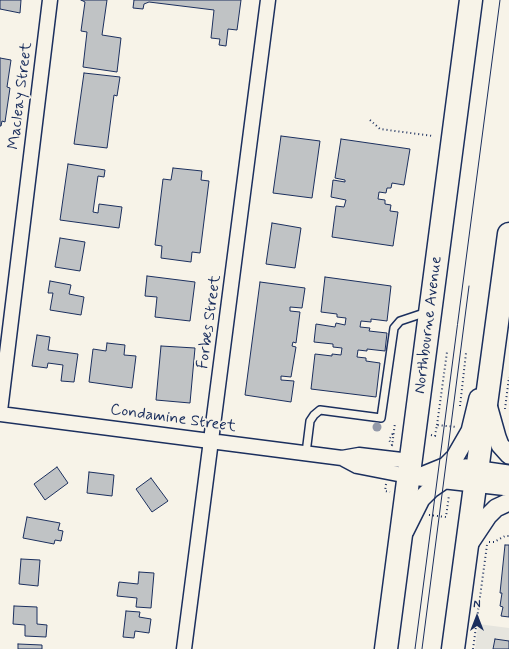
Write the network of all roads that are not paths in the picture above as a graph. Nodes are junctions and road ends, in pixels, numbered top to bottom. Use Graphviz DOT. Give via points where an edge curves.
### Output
graph roads {
  1 [pos="50,0"];
  2 [pos="268,0"];
  3 [pos="471,0"];
  4 [pos="509,234"];
  5 [pos="430,312"];
  6 [pos="491,364"];
  7 [pos="486,399"];
  8 [pos="0,412"];
  9 [pos="212,441"];
  10 [pos="306,453"];
  11 [pos="509,455"];
  12 [pos="412,471"];
  13 [pos="472,474"];
  14 [pos="509,474"];
  15 [pos="446,480"];
  16 [pos="509,487"];
  17 [pos="509,502"];
  18 [pos="401,540"];
  19 [pos="466,548"];
  20 [pos="184,649"];
  21 [pos="386,649"];
  22 [pos="453,649"];
  1 -- 8 [label="street, Macleay Street"];
  2 -- 9 [label="street, Forbes Street"];
  3 -- 5 [label="highway, Northbourne Avenue"];
  4 -- 6 [label="highway"];
  5 -- 10 [label="lane" via="400,321 394,328 381,418 320,410 314,414 310,422"];
  5 -- 12 [label="highway, Northbourne Avenue"];
  6 -- 7 [label="highway"];
  6 -- 15 [label="street" via="477,401 470,432"];
  7 -- 11 [label="street" via="497,437"];
  7 -- 13 [label="highway"];
  8 -- 9 [label="street, Condamine Street"];
  9 -- 10 [label="street, Condamine Street"];
  9 -- 20 [label="street, Forbes Street"];
  10 -- 12 [label="street, Condamine Street" via="342,458 357,466"];
  12 -- 15 [label="street"];
  12 -- 18 [label="highway, Northbourne Avenue"];
  13 -- 14 [label="street"];
  13 -- 15 [label="street"];
  13 -- 16 [label="street"];
  13 -- 19 [label="highway"];
  15 -- 18 [label="street" via="421,499"];
  17 -- 19 [label="street" via="496,508 488,516"];
  18 -- 21 [label="highway, Northbourne Avenue"];
  19 -- 22 [label="highway"];
}
